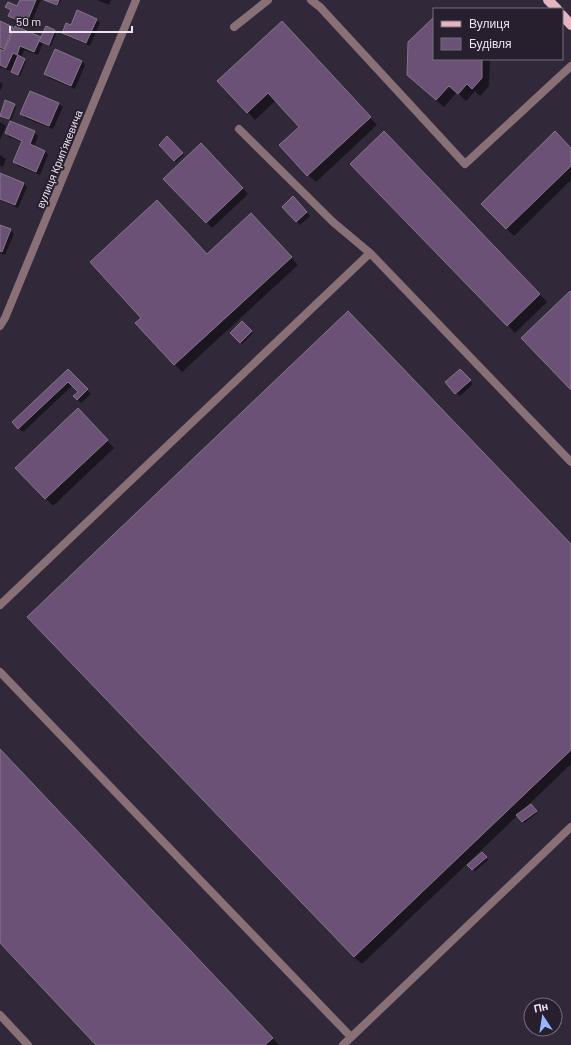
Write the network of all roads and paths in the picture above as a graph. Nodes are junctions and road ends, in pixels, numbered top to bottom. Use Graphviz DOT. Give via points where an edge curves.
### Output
graph roads {
  1 [pos="136,0"];
  2 [pos="268,0"];
  3 [pos="311,0"];
  4 [pos="548,0"];
  5 [pos="555,8"];
  6 [pos="563,16"];
  7 [pos="571,25"];
  8 [pos="234,27"];
  9 [pos="571,66"];
  10 [pos="239,129"];
  11 [pos="370,253"];
  12 [pos="0,326"];
  13 [pos="571,462"];
  14 [pos="0,604"];
  15 [pos="0,672"];
  16 [pos="571,827"];
  17 [pos="0,1015"];
  18 [pos="351,1037"];
  19 [pos="28,1045"];
  20 [pos="343,1045"];
  1 -- 12 [label="street, вулиця Крипʼякевича"];
  2 -- 8 [label="street"];
  3 -- 9 [label="street" via="465,164"];
  4 -- 5 [label="main road"];
  6 -- 7 [label="main road"];
  10 -- 11 [label="street" via="333,222"];
  11 -- 13 [label="street"];
  11 -- 14 [label="street"];
  15 -- 18 [label="street"];
  16 -- 18 [label="street"];
  17 -- 19 [label="street"];
  18 -- 20 [label="street"];
}
